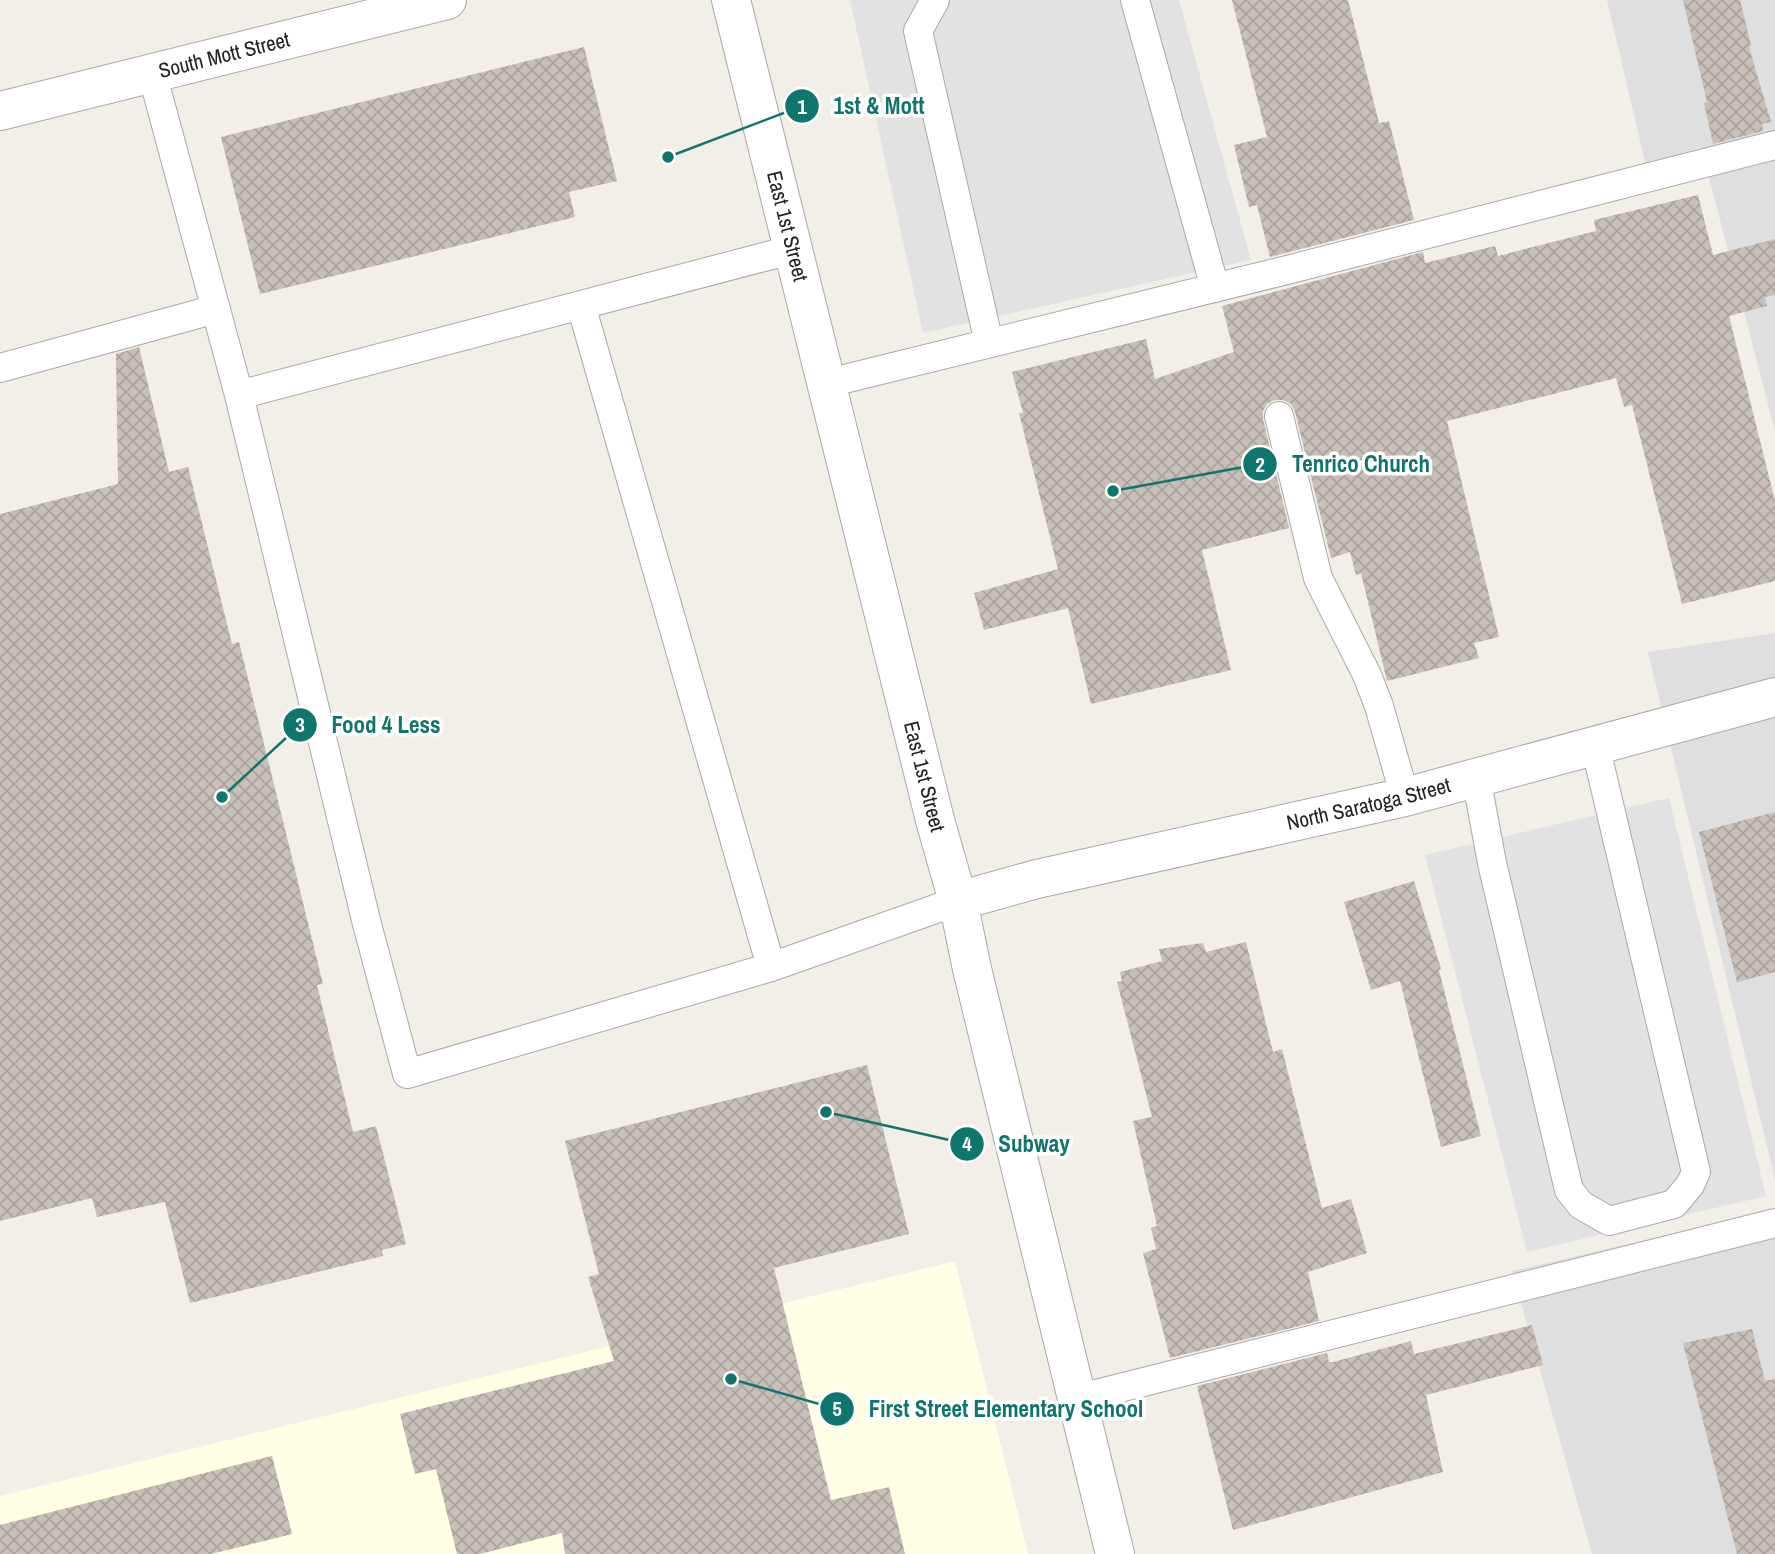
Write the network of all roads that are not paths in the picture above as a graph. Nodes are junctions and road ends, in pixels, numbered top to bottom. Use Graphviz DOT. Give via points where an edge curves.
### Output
graph roads {
  1 [pos="447,0"];
  2 [pos="731,0"];
  3 [pos="935,0"];
  4 [pos="1135,0"];
  5 [pos="152,73"];
  6 [pos="0,111"];
  7 [pos="1775,145"];
  8 [pos="794,249"];
  9 [pos="1215,288"];
  10 [pos="581,305"];
  11 [pos="216,309"];
  12 [pos="989,343"];
  13 [pos="0,368"];
  14 [pos="828,383"];
  15 [pos="239,395"];
  16 [pos="1279,416"];
  17 [pos="1775,697"];
  18 [pos="1595,746"];
  19 [pos="1476,777"];
  20 [pos="1405,797"];
  21 [pos="958,901"];
  22 [pos="771,967"];
  23 [pos="1775,1223"];
  24 [pos="1076,1399"];
  25 [pos="1115,1554"];
  1 -- 5 [label="street, South Mott Street"];
  2 -- 8 [label="street, East 1st Street"];
  3 -- 12 [label="lane" via="918,31"];
  4 -- 9 [label="lane"];
  5 -- 6 [label="street, South Mott Street"];
  5 -- 11 [label="lane"];
  7 -- 9 [label="lane"];
  8 -- 10 [label="lane"];
  8 -- 14 [label="street, East 1st Street"];
  9 -- 12 [label="lane"];
  10 -- 15 [label="lane"];
  10 -- 22 [label="lane"];
  11 -- 13 [label="lane"];
  11 -- 15 [label="lane"];
  12 -- 14 [label="lane"];
  14 -- 21 [label="street, East 1st Street"];
  15 -- 22 [label="lane" via="407,1073"];
  16 -- 20 [label="lane" via="1318,578 1367,675"];
  17 -- 18 [label="street, North Saratoga Street"];
  18 -- 19 [label="street, North Saratoga Street"];
  18 -- 19 [label="lane" via="1696,1172 1674,1204 1609,1221 1581,1205 1569,1191"];
  19 -- 20 [label="street, North Saratoga Street"];
  20 -- 21 [label="street, North Saratoga Street"];
  21 -- 22 [label="lane"];
  21 -- 24 [label="street, East 1st Street"];
  23 -- 24 [label="lane"];
  24 -- 25 [label="street, East 1st Street"];
}
